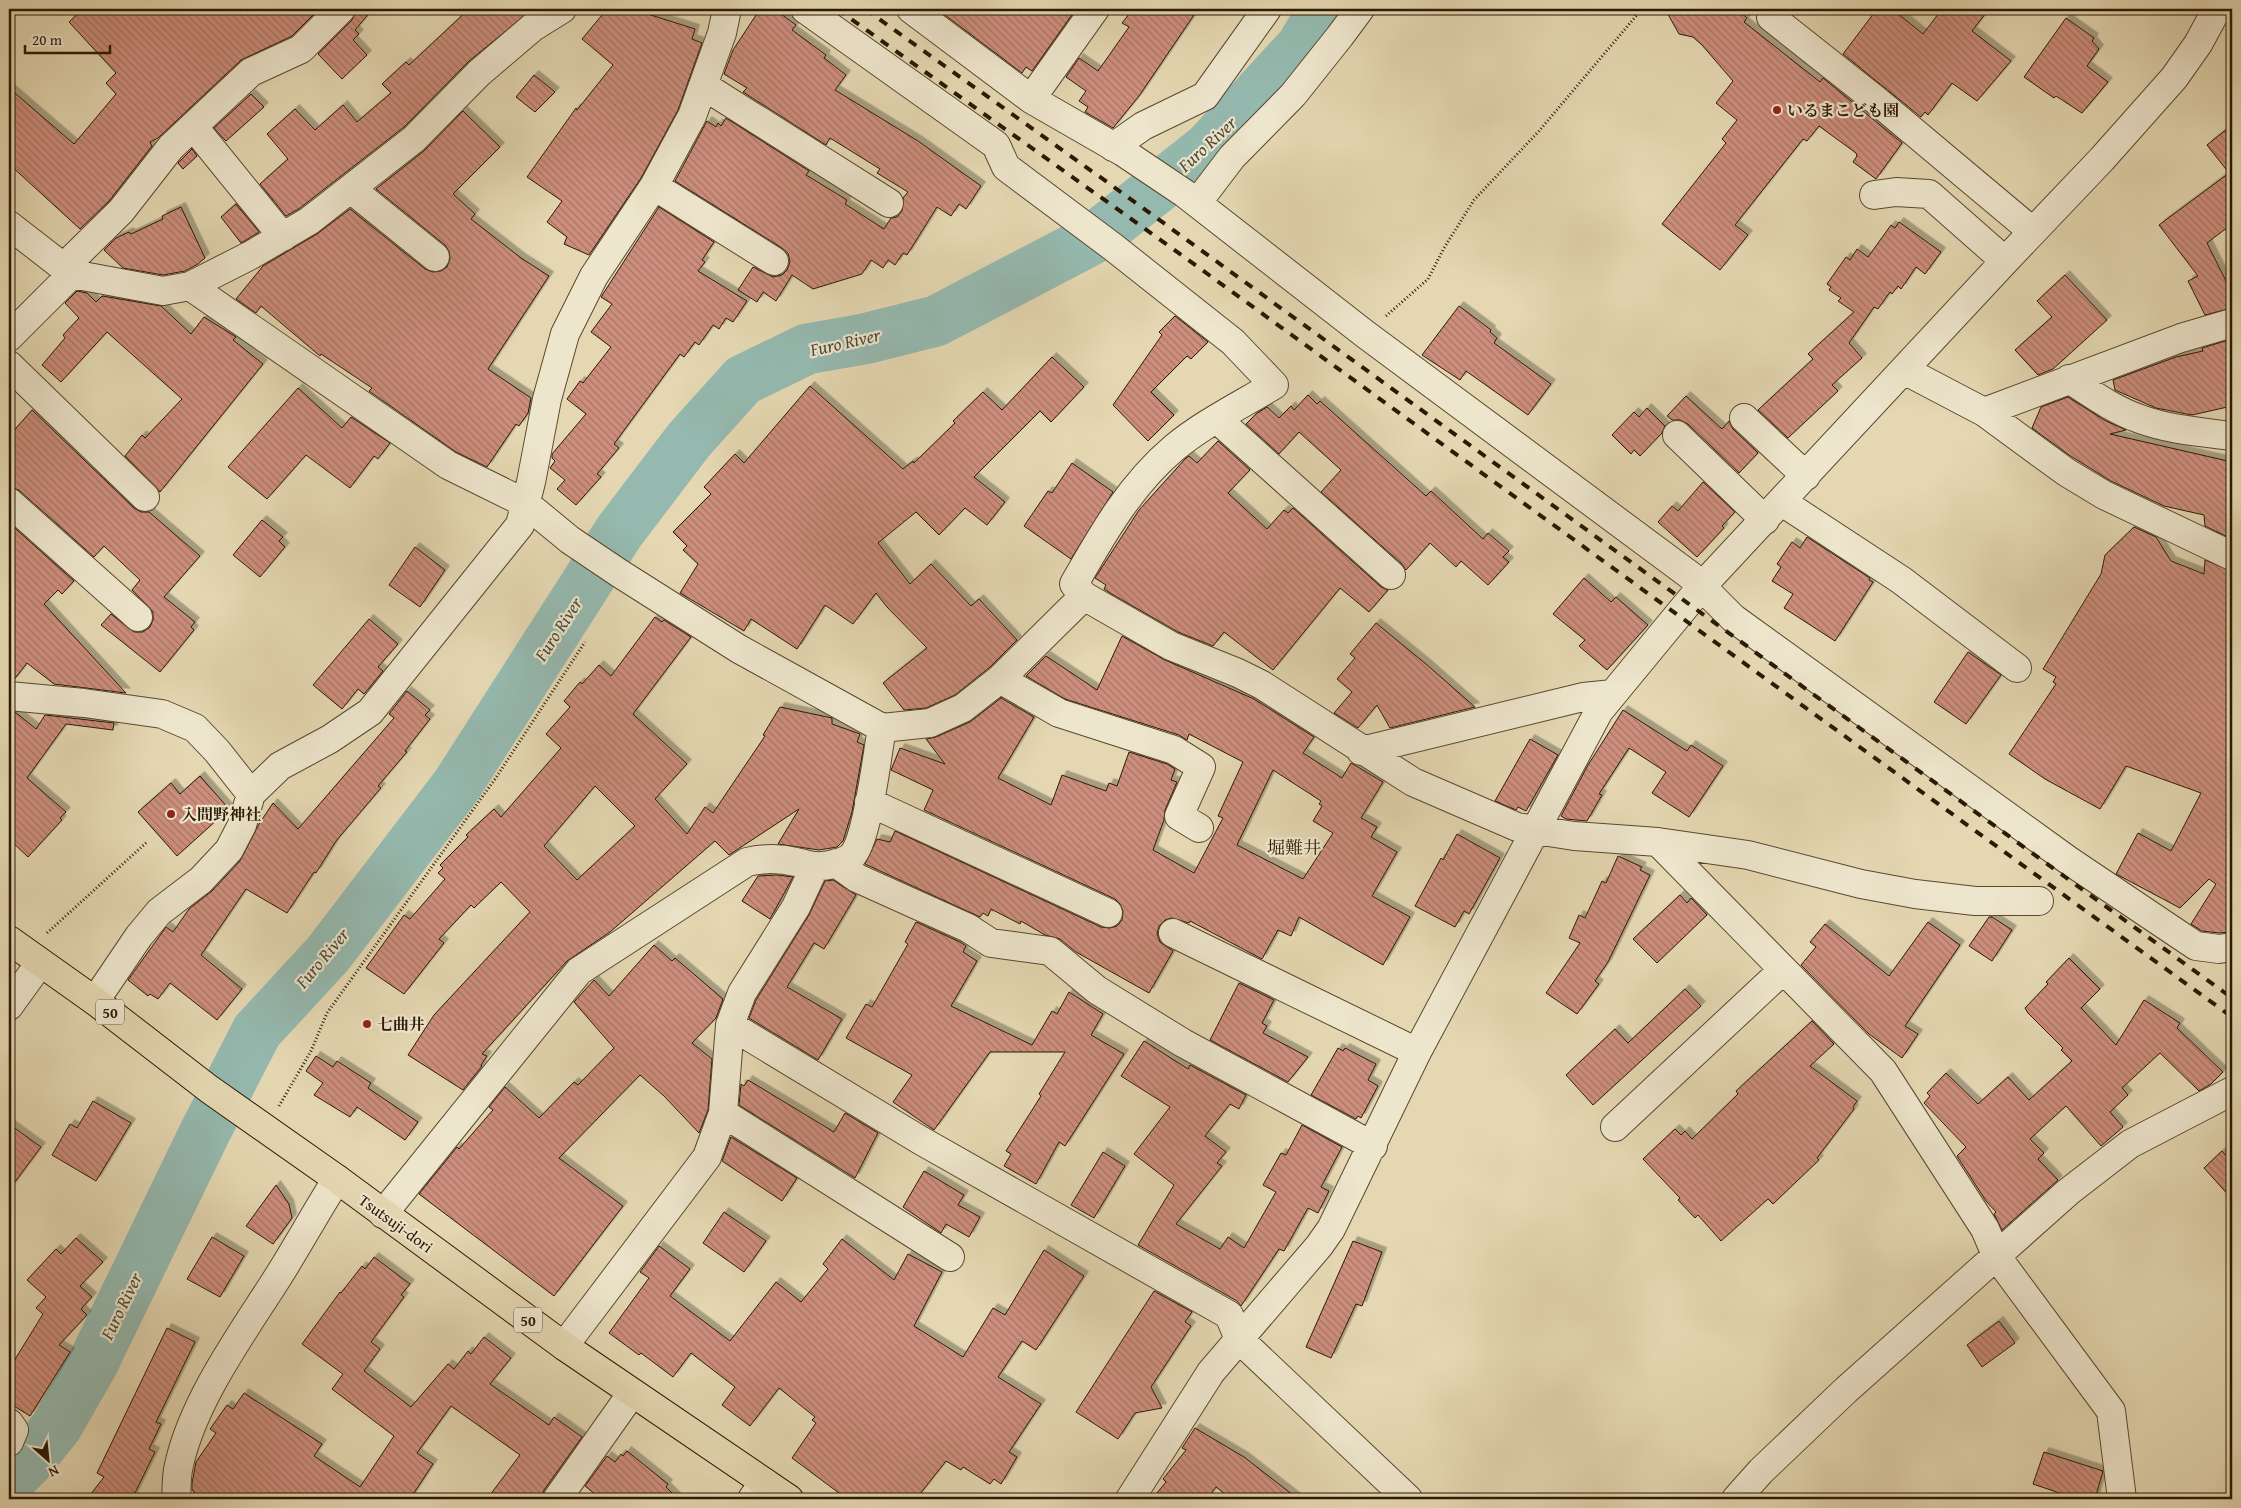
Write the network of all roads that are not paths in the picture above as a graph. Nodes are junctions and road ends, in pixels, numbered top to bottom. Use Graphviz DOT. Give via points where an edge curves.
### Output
graph roads {
  1 [pos="341,9"];
  2 [pos="562,9"];
  3 [pos="727,9"];
  4 [pos="804,9"];
  5 [pos="911,9"];
  6 [pos="1095,9"];
  7 [pos="1267,9"];
  8 [pos="1360,9"];
  9 [pos="2217,9"];
  10 [pos="1771,17"];
  11 [pos="704,86"];
  12 [pos="1031,99"];
  13 [pos="193,126"];
  14 [pos="1118,150"];
  15 [pos="654,186"];
  16 [pos="351,189"];
  17 [pos="1874,195"];
  18 [pos="1191,198"];
  19 [pos="889,203"];
  20 [pos="9,225"];
  21 [pos="2032,231"];
  22 [pos="283,237"];
  23 [pos="434,257"];
  24 [pos="774,261"];
  25 [pos="2005,261"];
  26 [pos="68,271"];
  27 [pos="190,286"];
  28 [pos="2232,323"];
  29 [pos="9,336"];
  30 [pos="9,366"];
  31 [pos="1904,370"];
  32 [pos="2069,379"];
  33 [pos="1984,412"];
  34 [pos="1744,418"];
  35 [pos="1217,419"];
  36 [pos="1677,435"];
  37 [pos="2232,436"];
  38 [pos="1806,476"];
  39 [pos="145,497"];
  40 [pos="9,502"];
  41 [pos="526,503"];
  42 [pos="1773,511"];
  43 [pos="2232,556"];
  44 [pos="1391,575"];
  45 [pos="1702,586"];
  46 [pos="1084,596"];
  47 [pos="138,617"];
  48 [pos="2017,668"];
  49 [pos="1000,678"];
  50 [pos="1613,694"];
  51 [pos="9,696"];
  52 [pos="882,728"];
  53 [pos="1361,751"];
  54 [pos="251,794"];
  55 [pos="869,802"];
  56 [pos="1199,828"];
  57 [pos="1534,829"];
  58 [pos="1658,842"];
  59 [pos="826,865"];
  60 [pos="2039,901"];
  61 [pos="1108,913"];
  62 [pos="1173,933"];
  63 [pos="2232,947"];
  64 [pos="25,952"];
  65 [pos="1783,970"];
  66 [pos="95,1001"];
  67 [pos="9,1006"];
  68 [pos="730,1024"];
  69 [pos="1417,1052"];
  70 [pos="2232,1091"];
  71 [pos="722,1113"];
  72 [pos="1614,1127"];
  73 [pos="1373,1146"];
  74 [pos="336,1179"];
  75 [pos="383,1214"];
  76 [pos="950,1257"];
  77 [pos="1997,1257"];
  78 [pos="1239,1339"];
  79 [pos="564,1346"];
  80 [pos="632,1393"];
  81 [pos="9,1423"];
  82 [pos="9,1442"];
  83 [pos="758,1491"];
  84 [pos="176,1499"];
  85 [pos="557,1499"];
  86 [pos="789,1499"];
  87 [pos="1130,1499"];
  88 [pos="1408,1499"];
  89 [pos="1736,1499"];
  90 [pos="2122,1499"];
  1 -- 13 [label="street" via="301,49 251,72"];
  2 -- 16 [label="street" via="533,27 479,73 414,139"];
  3 -- 11 [label="street"];
  4 -- 35 [label="street" via="996,145 1006,168 1113,246 1233,342 1274,384"];
  5 -- 12 [label="street"];
  6 -- 12 [label="street"];
  7 -- 14 [label="street" via="1206,96 1143,126"];
  8 -- 18 [label="street" via="1293,95"];
  9 -- 21 [label="street" via="2174,78"];
  10 -- 21 [label="street"];
  11 -- 15 [label="street" via="692,116"];
  11 -- 19 [label="street"];
  12 -- 14 [label="street"];
  13 -- 22 [label="street"];
  13 -- 26 [label="street"];
  14 -- 18 [label="street"];
  15 -- 24 [label="street"];
  15 -- 41 [label="street" via="594,276 564,334"];
  16 -- 22 [label="street"];
  16 -- 23 [label="street"];
  17 -- 25 [label="street" via="1896,192 1929,194"];
  18 -- 45 [label="street" via="1365,334"];
  20 -- 26 [label="street"];
  21 -- 25 [label="street"];
  22 -- 27 [label="street"];
  25 -- 31 [label="street"];
  26 -- 27 [label="street" via="163,292"];
  26 -- 29 [label="street"];
  27 -- 41 [label="street" via="448,465"];
  28 -- 32 [label="street"];
  30 -- 39 [label="street"];
  31 -- 33 [label="street"];
  31 -- 38 [label="street"];
  32 -- 33 [label="street"];
  32 -- 37 [label="street" via="2112,407 2140,419"];
  33 -- 43 [label="street" via="2066,472 2104,495"];
  34 -- 38 [label="street"];
  35 -- 44 [label="street"];
  35 -- 46 [label="street" via="1174,448 1127,496 1074,584"];
  36 -- 42 [label="street"];
  38 -- 42 [label="street"];
  40 -- 47 [label="street"];
  41 -- 52 [label="street" via="570,540 739,649"];
  41 -- 54 [label="street" via="520,525 370,712 330,739 280,766"];
  42 -- 45 [label="street"];
  42 -- 48 [label="street" via="1901,580"];
  45 -- 50 [label="street"];
  45 -- 63 [label="street" via="1733,618 2068,860 2196,946"];
  46 -- 49 [label="street"];
  46 -- 53 [label="street" via="1171,646 1262,685"];
  49 -- 52 [label="street" via="963,708 940,720"];
  49 -- 56 [label="street" via="1059,712 1174,750 1202,767 1179,816"];
  50 -- 53 [label="street" via="1583,697"];
  50 -- 57 [label="street" via="1599,711"];
  51 -- 54 [label="street" via="162,714 195,728 217,750"];
  52 -- 55 [label="street"];
  53 -- 57 [label="street" via="1444,796 1517,827"];
  54 -- 66 [label="street" via="242,825 229,850 201,880 159,912"];
  55 -- 59 [label="street" via="858,847 850,857"];
  55 -- 61 [label="street"];
  57 -- 58 [label="street" via="1574,836"];
  57 -- 69 [label="street"];
  58 -- 60 [label="street" via="1748,855 1861,884 1915,894 1975,901"];
  58 -- 65 [label="street"];
  59 -- 68 [label="street" via="742,993"];
  59 -- 73 [label="street" via="968,928 991,943 1050,951 1097,990 1175,1038"];
  59 -- 75 [label="street" via="766,858 747,862 579,972"];
  62 -- 69 [label="street"];
  64 -- 66 [label="main road, Tsutsuji-dori / 50"];
  64 -- 67 [label="street"];
  65 -- 72 [label="street"];
  65 -- 77 [label="street" via="1883,1071 1985,1229"];
  66 -- 74 [label="main road, Tsutsuji-dori / 50" via="209,1089 275,1121"];
  68 -- 71 [label="street"];
  68 -- 78 [label="street" via="920,1140 1229,1315"];
  69 -- 73 [label="street"];
  70 -- 77 [label="street" via="2130,1144 2068,1192"];
  71 -- 76 [label="street"];
  71 -- 79 [label="street" via="707,1157"];
  73 -- 78 [label="street" via="1320,1246"];
  74 -- 75 [label="main road, Tsutsuji-dori / 50"];
  74 -- 84 [label="street" via="233,1343 202,1404 178,1466"];
  75 -- 79 [label="main road, Tsutsuji-dori / 50"];
  77 -- 89 [label="street" via="1846,1390"];
  77 -- 90 [label="street" via="2111,1411"];
  78 -- 87 [label="street" via="1211,1372"];
  78 -- 88 [label="street"];
  79 -- 80 [label="main road, Tsutsuji-dori / 50"];
  80 -- 83 [label="main road, Tsutsuji-dori / 50"];
  80 -- 85 [label="street"];
  81 -- 82 [label="street" via="14,1430"];
  83 -- 86 [label="main road, Tsutsuji-dori / 50"];
}
